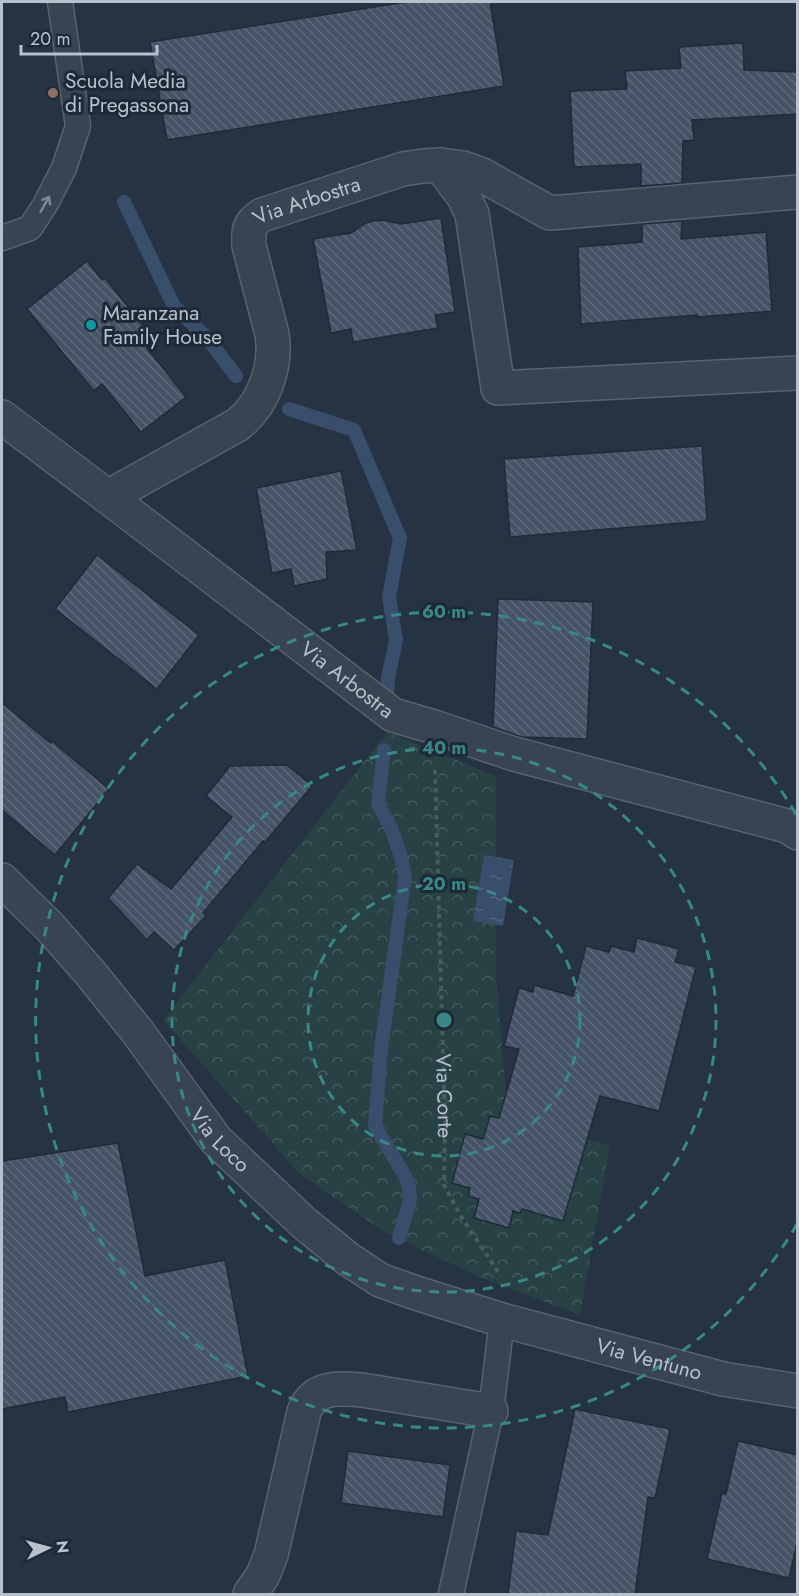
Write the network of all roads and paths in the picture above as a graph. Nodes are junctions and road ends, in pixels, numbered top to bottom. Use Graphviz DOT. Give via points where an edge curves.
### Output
graph roads {
  1 [pos="60,2"];
  2 [pos="440,165"];
  3 [pos="798,192"];
  4 [pos="2,238"];
  5 [pos="798,373"];
  6 [pos="2,417"];
  7 [pos="108,497"];
  8 [pos="434,727"];
  9 [pos="798,833"];
  10 [pos="2,880"];
  11 [pos="502,1320"];
  12 [pos="798,1391"];
  13 [pos="490,1411"];
  14 [pos="250,1594"];
  15 [pos="451,1594"];
  4 -- 1 [label="lane, one-way" via="30,228 64,168 78,126"];
  2 -- 3 [label="street, Via Arbostra" via="482,175 550,213"];
  2 -- 5 [label="street" via="472,214 498,388"];
  2 -- 7 [label="street, Via Arbostra" via="403,170 255,219 248,234 249,246 274,347 272,370 259,400 237,425"];
  6 -- 7 [label="street, Via Arbostra"];
  7 -- 8 [label="street, Via Arbostra" via="393,715"];
  8 -- 9 [label="street, Via Arbostra" via="514,754 787,826"];
  8 -- 11 [label="path, Via Corte" via="444,1185 501,1276"];
  10 -- 11 [label="street, Via Loco" via="98,982 216,1140 304,1223 380,1280"];
  11 -- 12 [label="street, Via Ventuno" via="723,1379"];
  11 -- 13 [label="lane"];
  13 -- 14 [label="street" via="345,1389 325,1391 308,1401 272,1555"];
  13 -- 15 [label="lane"];
}
